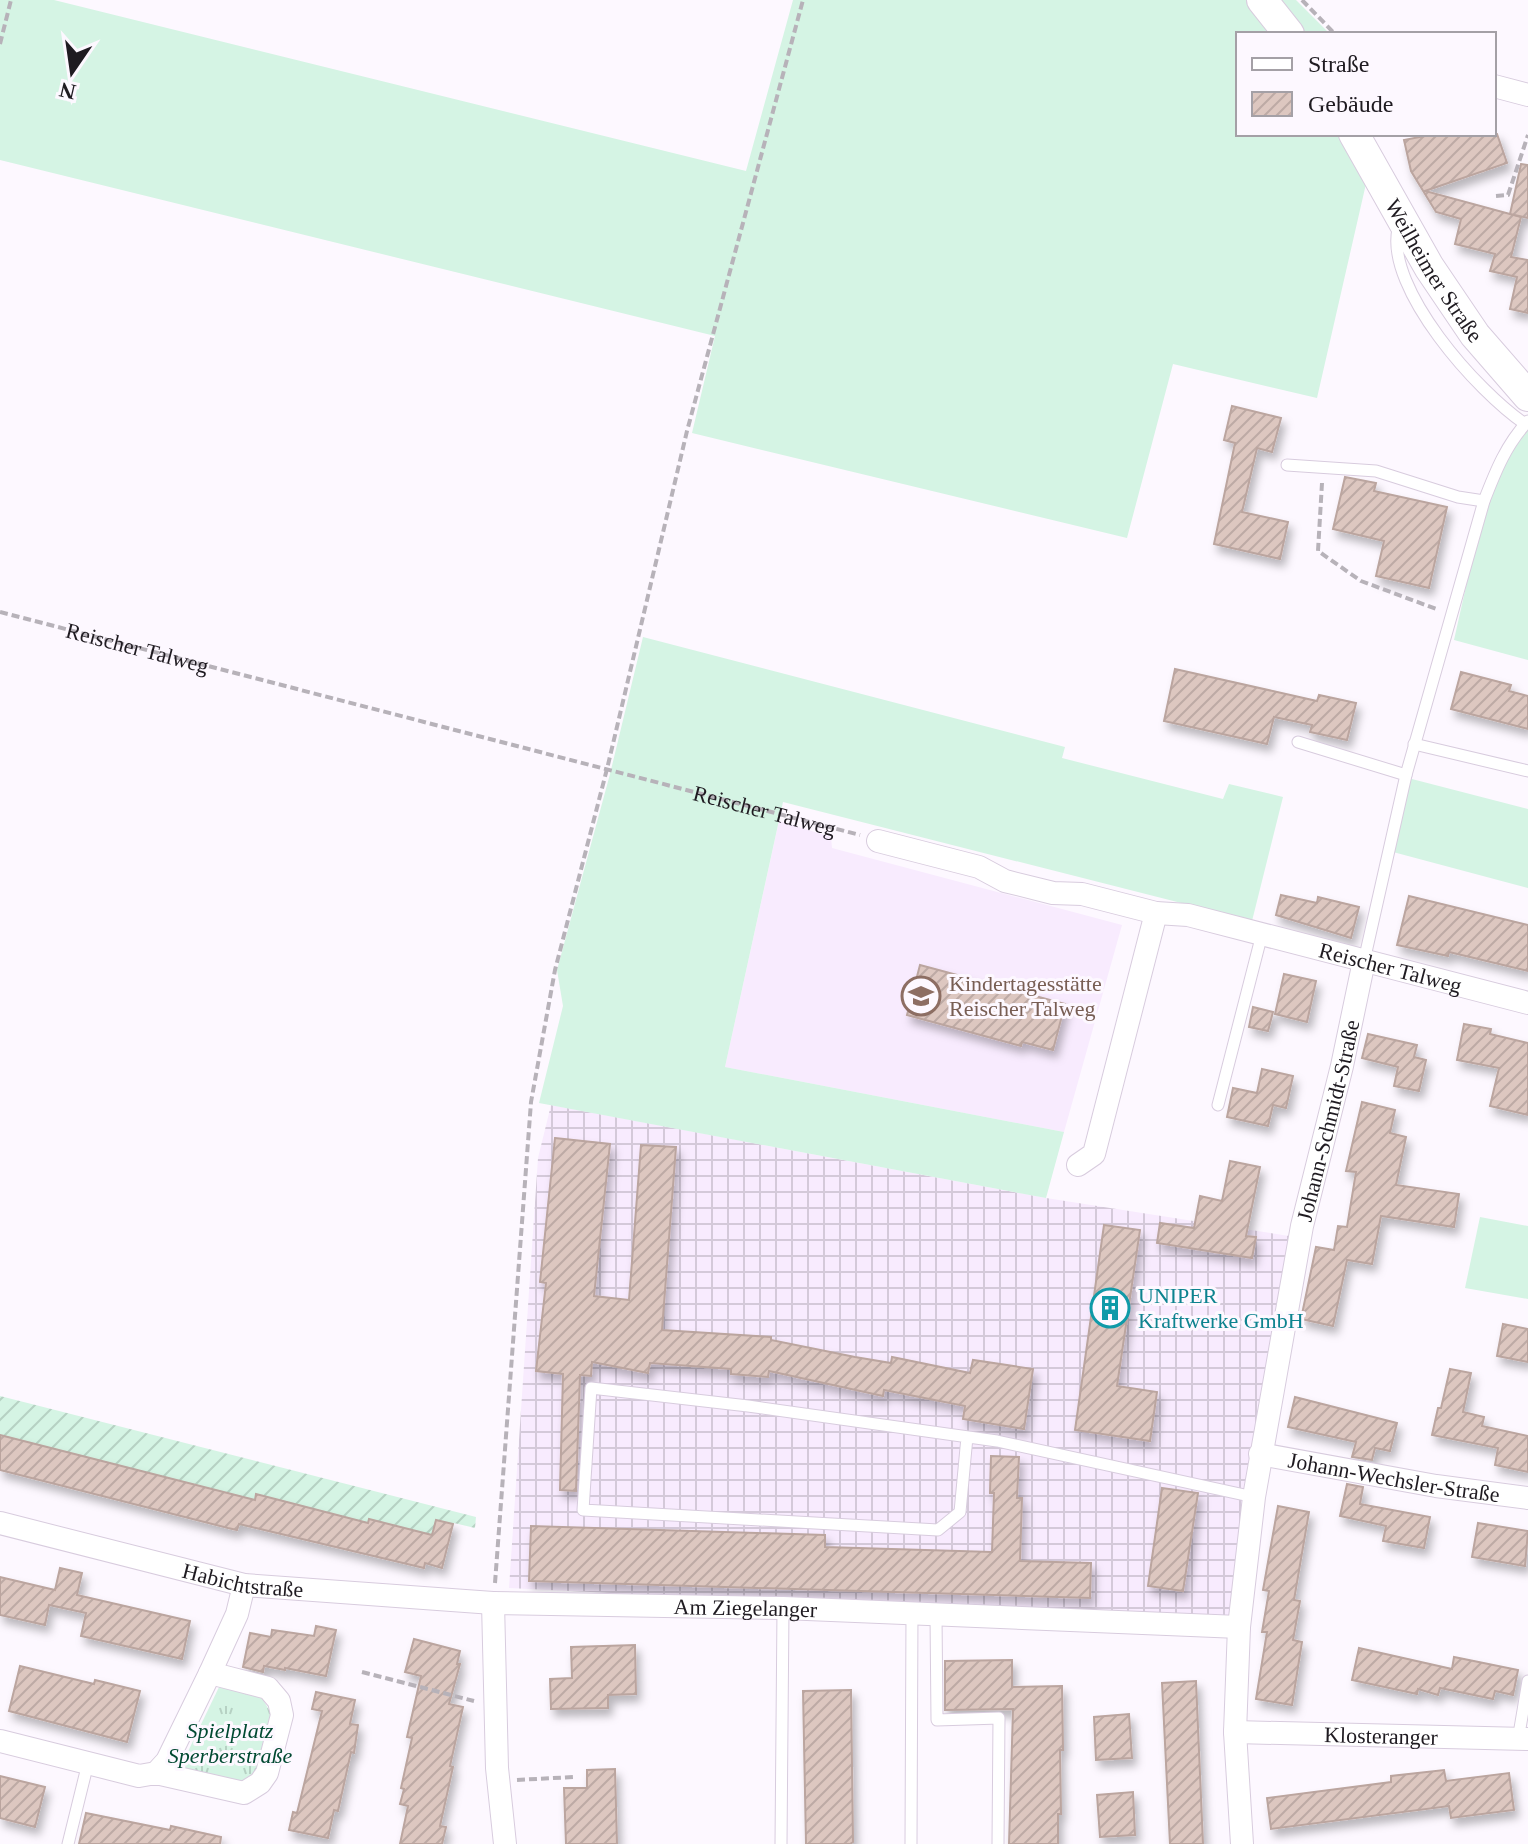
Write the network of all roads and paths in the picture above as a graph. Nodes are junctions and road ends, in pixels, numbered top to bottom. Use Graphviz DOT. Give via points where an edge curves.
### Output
graph roads {
  1 [pos="11,0"];
  2 [pos="803,0"];
  3 [pos="1262,0"];
  4 [pos="1302,0"];
  5 [pos="1287,32"];
  6 [pos="1333,32"];
  7 [pos="0,44"];
  8 [pos="1496,87"];
  9 [pos="1528,95"];
  10 [pos="1528,135"];
  11 [pos="1355,136"];
  12 [pos="1496,196"];
  13 [pos="1527,413"];
  14 [pos="1287,465"];
  15 [pos="1324,467"];
  16 [pos="1484,501"];
  17 [pos="0,612"];
  18 [pos="1452,616"];
  19 [pos="1298,742"];
  20 [pos="1414,744"];
  21 [pos="607,769"];
  22 [pos="1528,771"];
  23 [pos="1406,775"];
  24 [pos="878,841"];
  25 [pos="1156,913"];
  26 [pos="1262,934"];
  27 [pos="1364,961"];
  28 [pos="1528,1003"];
  29 [pos="1218,1105"];
  30 [pos="1078,1165"];
  31 [pos="967,1437"];
  32 [pos="1260,1454"];
  33 [pos="1254,1497"];
  34 [pos="1528,1498"];
  35 [pos="0,1523"];
  36 [pos="244,1585"];
  37 [pos="493,1603"];
  38 [pos="783,1608"];
  39 [pos="912,1613"];
  40 [pos="936,1615"];
  41 [pos="1239,1627"];
  42 [pos="362,1672"];
  43 [pos="210,1673"];
  44 [pos="1528,1681"];
  45 [pos="496,1706"];
  46 [pos="1235,1732"];
  47 [pos="1523,1739"];
  48 [pos="0,1741"];
  49 [pos="88,1763"];
  50 [pos="156,1773"];
  51 [pos="573,1777"];
  52 [pos="499,1781"];
  53 [pos="68,1844"];
  54 [pos="505,1844"];
  55 [pos="781,1844"];
  56 [pos="911,1844"];
  57 [pos="998,1844"];
  58 [pos="1242,1844"];
  1 -- 7 [label="path"];
  2 -- 21 [label="path" via="687,431"];
  3 -- 5 [label="street"];
  4 -- 6 [label="path"];
  8 -- 9 [label="street"];
  10 -- 12 [label="path" via="1508,195"];
  11 -- 13 [label="street, Weilheimer Straße" via="1429,267"];
  13 -- 16 [label="lane, Johann-Schmidt-Straße"];
  14 -- 15 [label="lane"];
  15 -- 16 [label="lane" via="1376,471"];
  15 -- 18 [label="path" via="1318,551 1361,581"];
  16 -- 18 [label="lane, Johann-Schmidt-Straße"];
  17 -- 21 [label="path, Reischer Talweg"];
  18 -- 20 [label="lane, Johann-Schmidt-Straße"];
  19 -- 23 [label="lane"];
  20 -- 22 [label="lane"];
  20 -- 23 [label="lane, Johann-Schmidt-Straße"];
  21 -- 24 [label="path, Reischer Talweg"];
  21 -- 37 [label="path" via="555,970 531,1102"];
  23 -- 27 [label="lane, Johann-Schmidt-Straße"];
  24 -- 25 [label="street, Reischer Talweg" via="979,867 1005,881"];
  25 -- 26 [label="street, Reischer Talweg" via="1188,915"];
  25 -- 30 [label="street" via="1094,1154"];
  26 -- 27 [label="street, Reischer Talweg"];
  26 -- 29 [label="lane"];
  27 -- 28 [label="street, Reischer Talweg"];
  27 -- 32 [label="street, Johann-Schmidt-Straße" via="1302,1226"];
  31 -- 31 [label="lane" via="591,1388 583,1510 938,1530 960,1512"];
  31 -- 33 [label="lane"];
  32 -- 33 [label="street, Johann-Schmidt-Straße"];
  32 -- 34 [label="street, Johann-Wechsler-Straße"];
  33 -- 41 [label="street, Johann-Schmidt-Straße"];
  35 -- 36 [label="street, Habichtstraße"];
  36 -- 37 [label="street, Habichtstraße"];
  36 -- 43 [label="street"];
  37 -- 38 [label="street, Am Ziegelanger"];
  37 -- 45 [label="street"];
  38 -- 39 [label="street, Am Ziegelanger"];
  38 -- 55 [label="lane"];
  39 -- 40 [label="street, Am Ziegelanger"];
  39 -- 56 [label="lane"];
  40 -- 41 [label="street, Am Ziegelanger"];
  40 -- 57 [label="lane" via="937,1720 999,1718"];
  41 -- 46 [label="street, Johann-Schmidt-Straße"];
  42 -- 45 [label="path"];
  43 -- 50 [label="street"];
  43 -- 50 [label="street" via="268,1688 279,1701 282,1715 267,1773 250,1791 238,1793"];
  44 -- 47 [label="lane"];
  45 -- 52 [label="street"];
  46 -- 47 [label="street, Klosteranger"];
  46 -- 58 [label="street, Johann-Schmidt-Straße"];
  48 -- 49 [label="street"];
  49 -- 50 [label="street" via="139,1776"];
  49 -- 53 [label="lane"];
  51 -- 52 [label="path"];
  52 -- 54 [label="street"];
}
